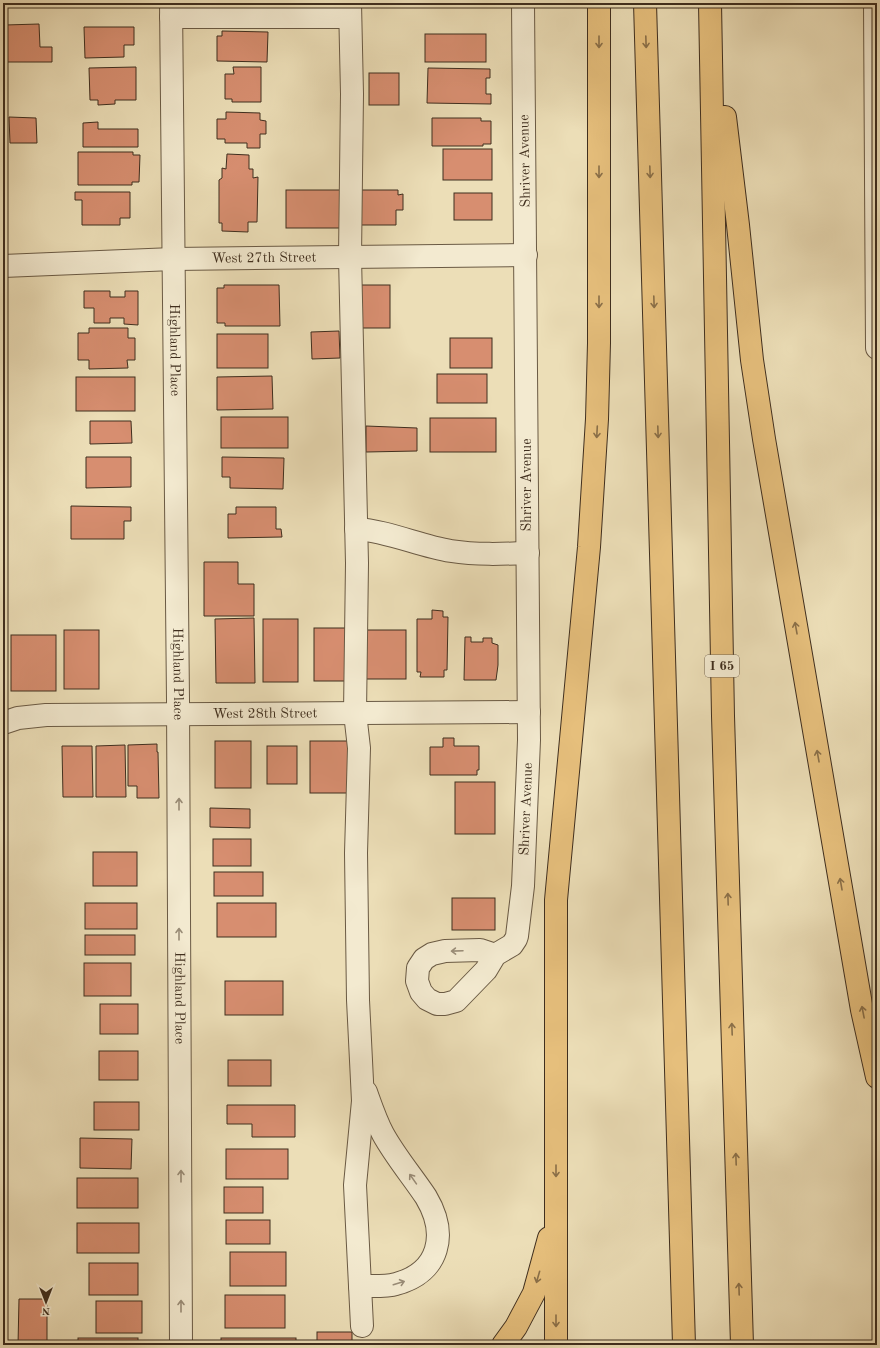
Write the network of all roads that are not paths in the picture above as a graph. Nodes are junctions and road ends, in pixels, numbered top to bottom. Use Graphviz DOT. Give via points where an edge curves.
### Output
graph roads {
  1 [pos="523,3"];
  2 [pos="599,3"];
  3 [pos="645,3"];
  4 [pos="711,3"];
  5 [pos="875,3"];
  6 [pos="171,10"];
  7 [pos="350,10"];
  8 [pos="526,255"];
  9 [pos="350,257"];
  10 [pos="877,257"];
  11 [pos="173,259"];
  12 [pos="3,266"];
  13 [pos="877,348"];
  14 [pos="356,529"];
  15 [pos="528,553"];
  16 [pos="529,712"];
  17 [pos="355,713"];
  18 [pos="178,714"];
  19 [pos="3,723"];
  20 [pos="494,955"];
  21 [pos="877,1077"];
  22 [pos="362,1079"];
  23 [pos="556,1212"];
  24 [pos="360,1286"];
  25 [pos="362,1326"];
  26 [pos="684,1335"];
  27 [pos="741,1336"];
  28 [pos="181,1345"];
  29 [pos="503,1345"];
  30 [pos="556,1345"];
  1 -- 8 [label="street, Shriver Avenue"];
  2 -- 23 [label="highway, one-way" via="597,419 589,547 556,900"];
  3 -- 26 [label="highway, one-way"];
  21 -- 4 [label="highway, one-way" via="862,1010 762,432"];
  27 -- 4 [label="highway, I 65, one-way" via="723,708"];
  5 -- 10 [label="street"];
  6 -- 7 [label="street"];
  6 -- 11 [label="street, Highland Place"];
  7 -- 9 [label="street"];
  8 -- 9 [label="street, West 27th Street"];
  8 -- 15 [label="street, Shriver Avenue"];
  9 -- 11 [label="street, West 27th Street"];
  9 -- 14 [label="street"];
  10 -- 13 [label="street"];
  11 -- 12 [label="street, West 27th Street"];
  11 -- 18 [label="street, Highland Place"];
  14 -- 15 [label="street" via="372,530 451,551 488,555"];
  14 -- 17 [label="street"];
  15 -- 16 [label="street, Shriver Avenue"];
  16 -- 17 [label="street, West 28th Street"];
  16 -- 20 [label="street, Shriver Avenue" via="523,886 517,936 512,945"];
  17 -- 18 [label="street, West 28th Street"];
  17 -- 22 [label="street" via="359,748 356,853"];
  18 -- 19 [label="street, West 28th Street" via="46,715 18,718"];
  28 -- 18 [label="street, Highland Place, one-way"];
  22 -- 24 [label="street" via="363,1101 355,1185"];
  24 -- 22 [label="street, one-way" via="396,1284 418,1275 430,1263 436,1251 438,1232 436,1218 426,1198 383,1134"];
  23 -- 29 [label="highway, one-way" via="534,1293"];
  23 -- 30 [label="highway, one-way"];
  24 -- 25 [label="street"];
}
